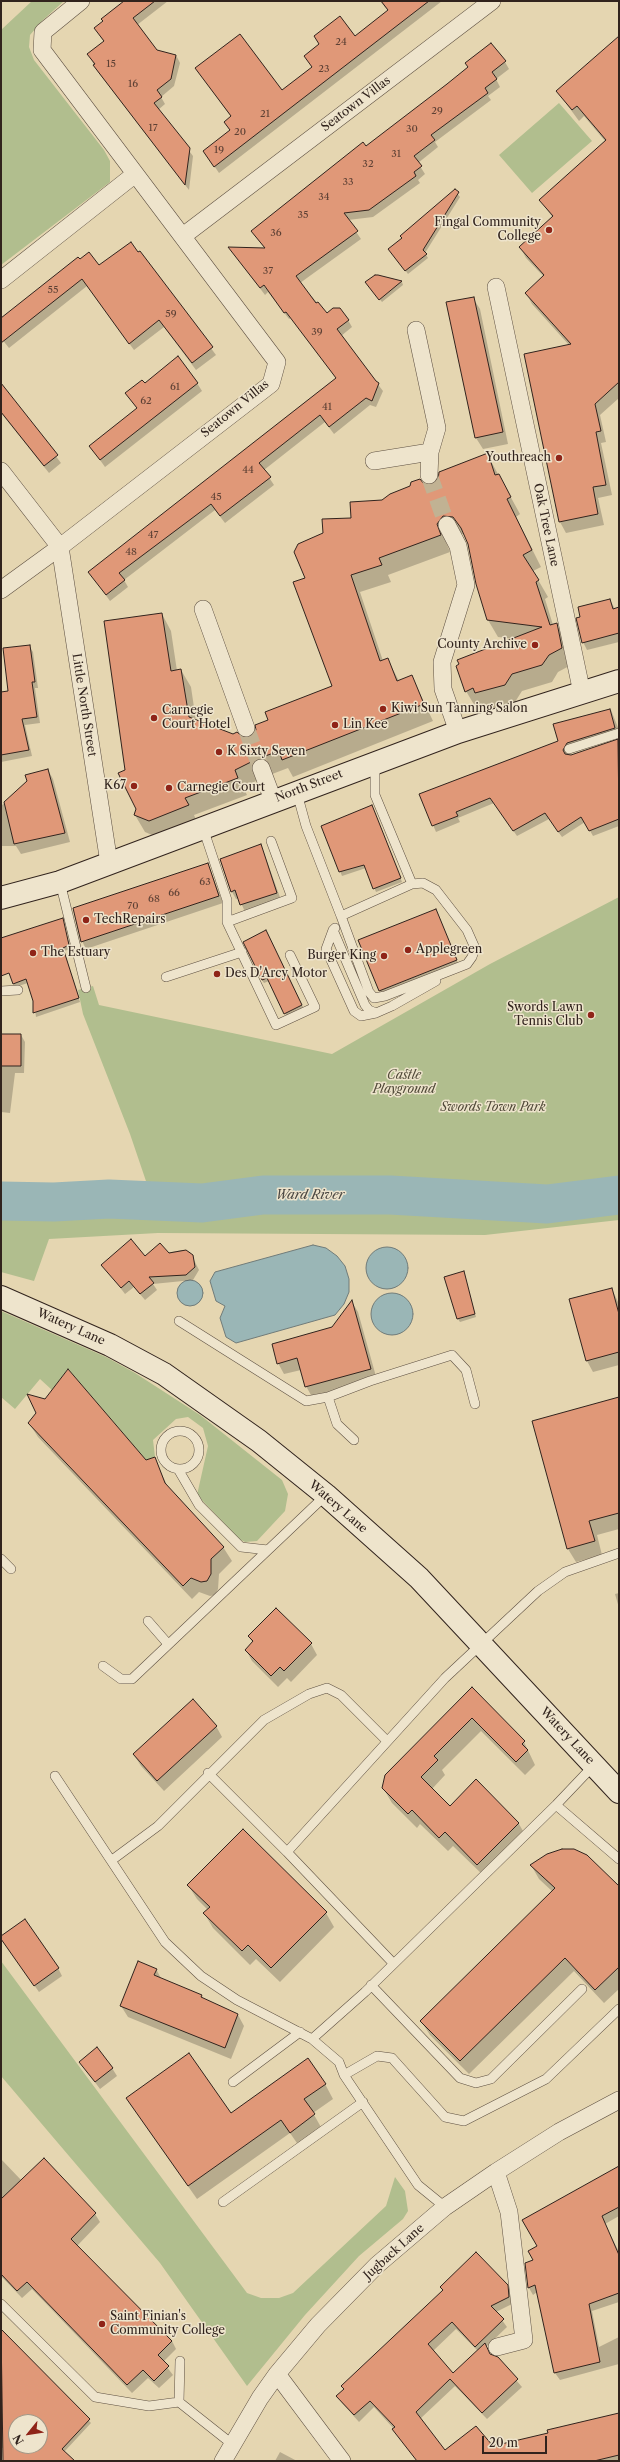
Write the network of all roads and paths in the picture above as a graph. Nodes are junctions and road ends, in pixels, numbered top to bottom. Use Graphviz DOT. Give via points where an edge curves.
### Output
graph roads {
  1 [pos="81,1"];
  2 [pos="492,1"];
  3 [pos="134,175"];
  4 [pos="183,236"];
  5 [pos="1,280"];
  6 [pos="496,287"];
  7 [pos="416,330"];
  8 [pos="430,452"];
  9 [pos="374,461"];
  10 [pos="1,471"];
  11 [pos="429,475"];
  12 [pos="447,525"];
  13 [pos="60,547"];
  14 [pos="1,590"];
  15 [pos="203,608"];
  16 [pos="619,681"];
  17 [pos="582,693"];
  18 [pos="246,728"];
  19 [pos="458,732"];
  20 [pos="619,733"];
  21 [pos="569,749"];
  22 [pos="375,762"];
  23 [pos="261,768"];
  24 [pos="296,791"];
  25 [pos="273,800"];
  26 [pos="202,827"];
  27 [pos="271,841"];
  28 [pos="109,863"];
  29 [pos="60,882"];
  30 [pos="412,884"];
  31 [pos="1,898"];
  32 [pos="341,916"];
  33 [pos="228,922"];
  34 [pos="333,930"];
  35 [pos="242,952"];
  36 [pos="290,955"];
  37 [pos="466,964"];
  38 [pos="166,977"];
  39 [pos="86,988"];
  40 [pos="18,990"];
  41 [pos="1,991"];
  42 [pos="376,1013"];
  43 [pos="1,1297"];
  44 [pos="179,1321"];
  45 [pos="328,1397"];
  46 [pos="475,1404"];
  47 [pos="354,1440"];
  48 [pos="178,1469"];
  49 [pos="326,1495"];
  50 [pos="268,1550"];
  51 [pos="619,1553"];
  52 [pos="1,1559"];
  53 [pos="11,1569"];
  54 [pos="148,1621"];
  55 [pos="168,1644"];
  56 [pos="482,1644"];
  57 [pos="103,1666"];
  58 [pos="387,1741"];
  59 [pos="594,1765"];
  60 [pos="208,1773"];
  61 [pos="55,1776"];
  62 [pos="619,1792"];
  63 [pos="556,1805"];
  64 [pos="287,1852"];
  65 [pos="619,1858"];
  66 [pos="112,1860"];
  67 [pos="393,1963"];
  68 [pos="368,1988"];
  69 [pos="582,1989"];
  70 [pos="619,2009"];
  71 [pos="300,2032"];
  72 [pos="312,2039"];
  73 [pos="344,2075"];
  74 [pos="233,2082"];
  75 [pos="619,2100"];
  76 [pos="362,2102"];
  77 [pos="496,2172"];
  78 [pos="223,2202"];
  79 [pos="445,2207"];
  80 [pos="1,2304"];
  81 [pos="497,2348"];
  82 [pos="180,2361"];
  83 [pos="277,2374"];
  84 [pos="179,2402"];
  85 [pos="232,2444"];
  86 [pos="224,2461"];
  87 [pos="342,2461"];
  1 -- 3 [label="street, Seatown Villas" via="43,32 42,50"];
  2 -- 4 [label="street, Seatown Villas"];
  3 -- 4 [label="street, Seatown Villas"];
  3 -- 5 [label="street"];
  4 -- 13 [label="street, Seatown Villas" via="277,362 271,384"];
  6 -- 17 [label="street, Oak Tree Lane"];
  7 -- 8 [label="street" via="436,428"];
  8 -- 9 [label="street"];
  8 -- 11 [label="street"];
  10 -- 13 [label="street"];
  12 -- 19 [label="street" via="458,546 466,586 442,662 443,689"];
  13 -- 14 [label="street, Seatown Villas"];
  13 -- 28 [label="street, Little North Street"];
  15 -- 18 [label="street"];
  16 -- 17 [label="main road, North Street"];
  17 -- 19 [label="main road, North Street"];
  19 -- 22 [label="main road, North Street"];
  20 -- 21 [label="lane"];
  22 -- 24 [label="main road, North Street"];
  22 -- 30 [label="lane" via="375,795"];
  23 -- 25 [label="street"];
  24 -- 25 [label="main road, North Street"];
  24 -- 32 [label="lane" via="306,826"];
  25 -- 26 [label="main road, North Street"];
  26 -- 28 [label="main road, North Street"];
  26 -- 33 [label="lane" via="226,900"];
  27 -- 33 [label="lane" via="292,898"];
  28 -- 29 [label="main road, North Street"];
  29 -- 31 [label="main road, North Street"];
  29 -- 39 [label="lane"];
  30 -- 32 [label="lane"];
  30 -- 37 [label="lane" via="423,883 436,890 467,930 475,948"];
  32 -- 34 [label="lane"];
  32 -- 37 [label="lane" via="369,992 374,998"];
  33 -- 35 [label="lane"];
  34 -- 42 [label="lane" via="365,1005"];
  34 -- 42 [label="lane" via="326,949 354,1011 361,1016"];
  35 -- 36 [label="lane" via="276,1025 314,1007"];
  35 -- 38 [label="lane"];
  37 -- 42 [label="lane"];
  40 -- 41 [label="lane"];
  43 -- 49 [label="main road, Watery Lane" via="110,1344 164,1374 259,1441"];
  44 -- 45 [label="lane" via="306,1402"];
  45 -- 46 [label="lane" via="452,1355 466,1370"];
  45 -- 47 [label="lane" via="337,1424"];
  48 -- 48 [label="lane" via="163,1459 161,1446 168,1435 180,1431 192,1435 199,1445 199,1451 198,1457 190,1467"];
  48 -- 50 [label="lane" via="199,1504 241,1547"];
  49 -- 50 [label="lane"];
  49 -- 56 [label="main road, Watery Lane" via="419,1578"];
  50 -- 55 [label="lane"];
  51 -- 56 [label="lane" via="565,1572 538,1591"];
  52 -- 53 [label="lane"];
  54 -- 55 [label="lane"];
  55 -- 57 [label="lane" via="132,1679 121,1679"];
  56 -- 58 [label="lane" via="445,1678"];
  56 -- 59 [label="main road, Watery Lane"];
  58 -- 60 [label="lane" via="341,1695 328,1688 309,1694 264,1720"];
  58 -- 64 [label="lane"];
  59 -- 62 [label="main road, Watery Lane"];
  59 -- 63 [label="lane"];
  60 -- 64 [label="lane"];
  60 -- 66 [label="lane" via="158,1826"];
  61 -- 66 [label="lane"];
  63 -- 65 [label="lane"];
  63 -- 67 [label="lane"];
  64 -- 67 [label="lane"];
  66 -- 71 [label="lane" via="165,1942 200,1976 237,2000"];
  67 -- 68 [label="lane"];
  68 -- 69 [label="lane" via="460,2078 476,2082 490,2079"];
  68 -- 72 [label="lane"];
  70 -- 73 [label="lane" via="546,2079 464,2121 445,2117 392,2058 377,2056"];
  71 -- 72 [label="lane"];
  71 -- 74 [label="lane"];
  72 -- 73 [label="lane" via="339,2062"];
  73 -- 76 [label="lane"];
  75 -- 77 [label="street, Jugback Lane" via="559,2132"];
  76 -- 78 [label="lane"];
  76 -- 79 [label="lane" via="418,2185"];
  77 -- 79 [label="street, Jugback Lane"];
  77 -- 81 [label="street" via="509,2212 524,2340"];
  79 -- 83 [label="street, Jugback Lane" via="372,2270 318,2325"];
  80 -- 84 [label="lane" via="95,2397 149,2406"];
  82 -- 84 [label="lane"];
  83 -- 85 [label="street, Jugback Lane"];
  83 -- 87 [label="street"];
  84 -- 85 [label="lane"];
  85 -- 86 [label="street, Jugback Lane"];
}
